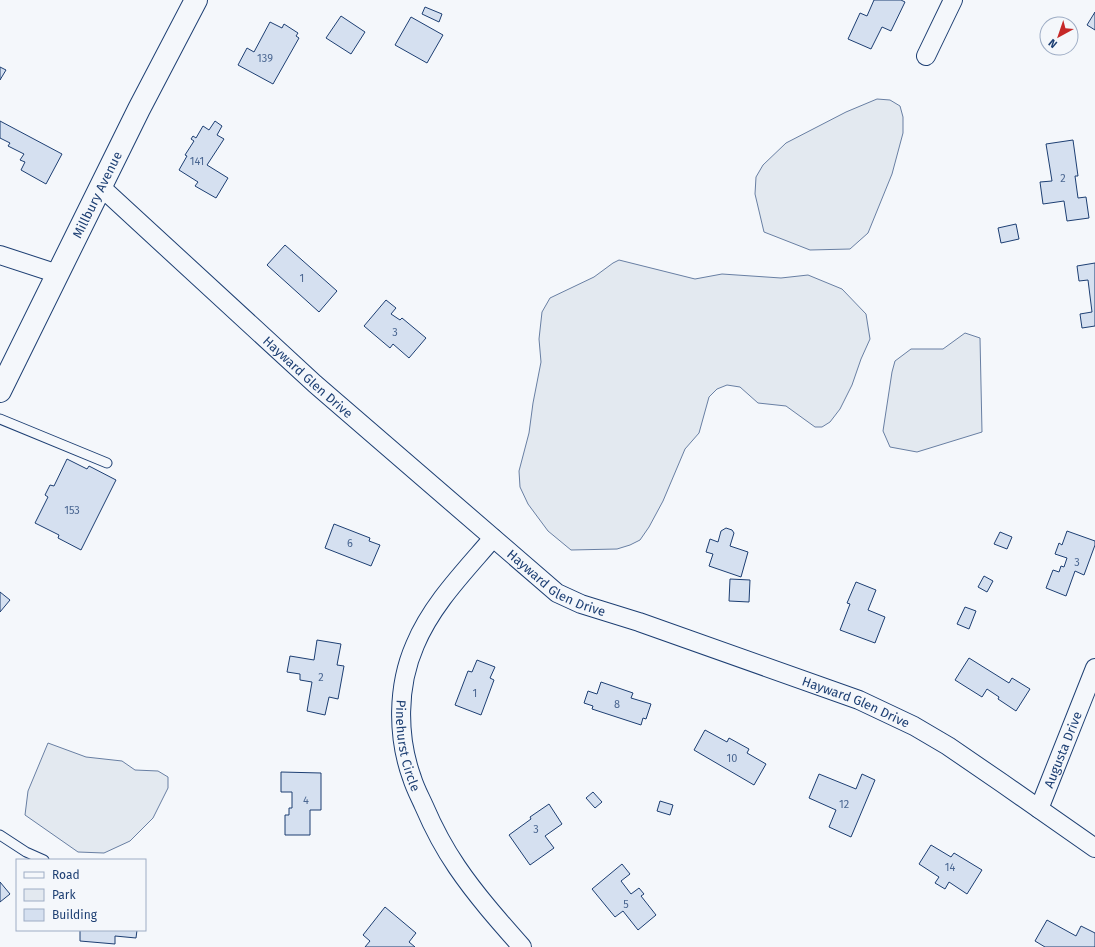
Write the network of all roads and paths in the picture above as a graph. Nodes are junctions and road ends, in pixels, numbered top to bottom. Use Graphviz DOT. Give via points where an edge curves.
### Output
graph roads {
  1 [pos="196,0"];
  2 [pos="953,0"];
  3 [pos="926,56"];
  4 [pos="101,187"];
  5 [pos="0,255"];
  6 [pos="58,274"];
  7 [pos="0,391"];
  8 [pos="0,419"];
  9 [pos="107,463"];
  10 [pos="493,538"];
  11 [pos="1095,668"];
  12 [pos="1039,809"];
  13 [pos="0,835"];
  14 [pos="1095,848"];
  15 [pos="42,859"];
  16 [pos="522,947"];
  1 -- 4 [label="main road, Millbury Avenue"];
  2 -- 3 [label="street"];
  4 -- 6 [label="main road, Millbury Avenue"];
  4 -- 10 [label="street, Hayward Glen Drive" via="315,384"];
  5 -- 6 [label="street"];
  6 -- 7 [label="main road, Millbury Avenue"];
  8 -- 9 [label="lane"];
  10 -- 12 [label="street, Hayward Glen Drive" via="557,593 581,604 859,700 914,726"];
  10 -- 16 [label="street, Pinehurst Circle" via="448,591 414,645 404,677 401,726 412,778 434,828 457,867"];
  11 -- 12 [label="street, Augusta Drive"];
  12 -- 14 [label="street, Hayward Glen Drive"];
  13 -- 15 [label="lane"];
}
